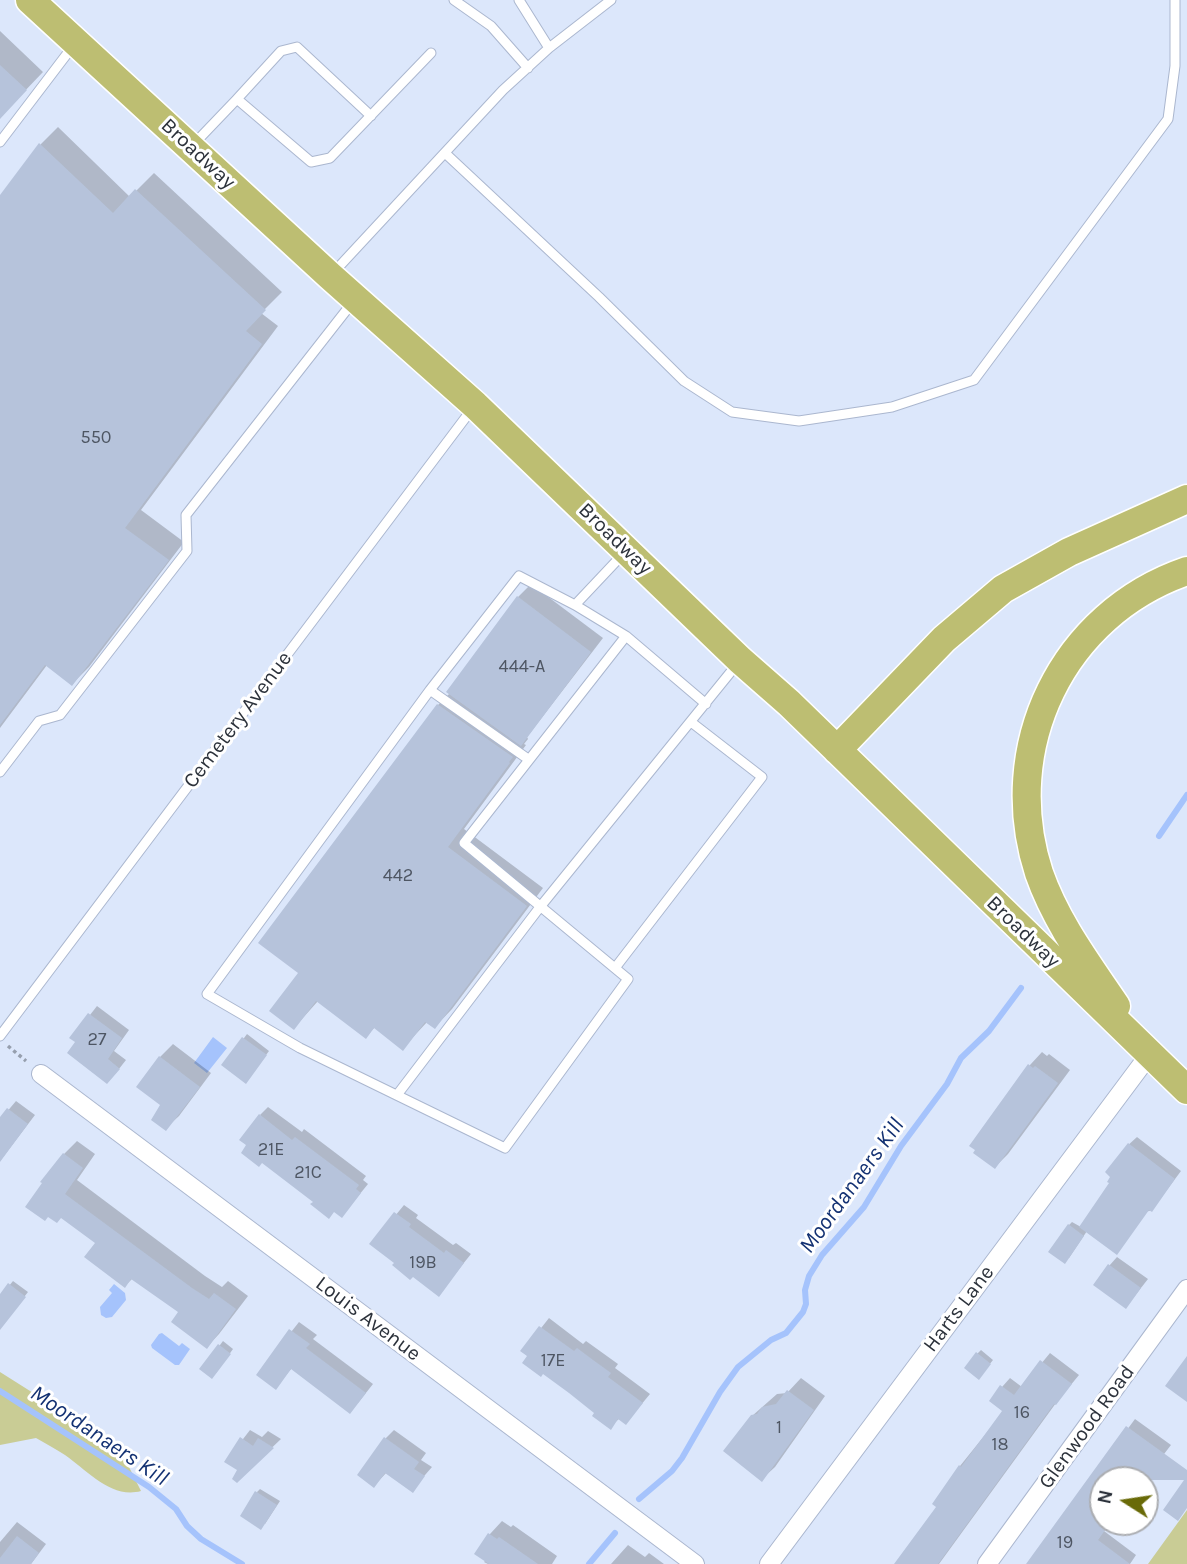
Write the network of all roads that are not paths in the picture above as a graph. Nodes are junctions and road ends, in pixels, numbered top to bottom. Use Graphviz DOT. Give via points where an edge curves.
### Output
graph roads {
  1 [pos="30,0"];
  2 [pos="454,0"];
  3 [pos="519,0"];
  4 [pos="611,0"];
  5 [pos="1175,0"];
  6 [pos="76,42"];
  7 [pos="549,48"];
  8 [pos="431,53"];
  9 [pos="528,68"];
  10 [pos="237,99"];
  11 [pos="371,116"];
  12 [pos="0,142"];
  13 [pos="191,148"];
  14 [pos="445,153"];
  15 [pos="330,276"];
  16 [pos="356,299"];
  17 [pos="475,405"];
  18 [pos="1187,499"];
  19 [pos="627,551"];
  20 [pos="1187,571"];
  21 [pos="575,606"];
  22 [pos="625,636"];
  23 [pos="740,660"];
  24 [pos="430,690"];
  25 [pos="706,704"];
  26 [pos="691,722"];
  27 [pos="837,750"];
  28 [pos="528,759"];
  29 [pos="0,772"];
  30 [pos="540,907"];
  31 [pos="615,968"];
  32 [pos="0,1038"];
  33 [pos="1149,1055"];
  34 [pos="41,1074"];
  35 [pos="1187,1090"];
  36 [pos="397,1095"];
  37 [pos="1187,1289"];
  38 [pos="695,1564"];
  39 [pos="769,1564"];
  40 [pos="987,1564"];
  1 -- 6 [label="main road, Broadway"];
  2 -- 9 [label="lane" via="491,26"];
  3 -- 7 [label="lane"];
  4 -- 7 [label="lane"];
  5 -- 14 [label="lane" via="1175,66 1168,119 974,380 892,407 799,421 732,412 684,381"];
  6 -- 12 [label="lane"];
  6 -- 13 [label="main road, Broadway"];
  7 -- 9 [label="lane"];
  8 -- 11 [label="lane"];
  9 -- 14 [label="lane"];
  10 -- 11 [label="lane" via="311,162 330,158"];
  10 -- 11 [label="lane" via="281,51 297,47"];
  10 -- 13 [label="lane"];
  13 -- 15 [label="main road, Broadway"];
  14 -- 15 [label="lane"];
  15 -- 16 [label="main road, Broadway"];
  16 -- 17 [label="main road, Broadway"];
  16 -- 29 [label="lane" via="186,515 187,551 60,715 39,721"];
  17 -- 19 [label="main road, Broadway"];
  17 -- 32 [label="lane, Cemetery Avenue"];
  18 -- 27 [label="main road" via="1069,552 1003,589 944,639"];
  19 -- 21 [label="lane"];
  19 -- 23 [label="main road, Broadway"];
  20 -- 33 [label="main road" via="1125,602 1075,650 1042,707 1027,770 1030,837 1051,904"];
  21 -- 22 [label="lane"];
  21 -- 24 [label="lane" via="519,576"];
  22 -- 25 [label="lane"];
  22 -- 28 [label="lane"];
  23 -- 25 [label="lane"];
  23 -- 27 [label="main road, Broadway"];
  24 -- 28 [label="lane"];
  24 -- 36 [label="lane" via="207,994 300,1048"];
  25 -- 26 [label="lane"];
  26 -- 30 [label="lane"];
  26 -- 31 [label="lane" via="762,777"];
  27 -- 33 [label="main road, Broadway"];
  28 -- 30 [label="lane" via="464,843"];
  30 -- 31 [label="lane"];
  30 -- 36 [label="lane"];
  31 -- 36 [label="lane" via="628,979 505,1149"];
  33 -- 35 [label="main road, Broadway"];
  33 -- 39 [label="street, Harts Lane"];
  34 -- 38 [label="street, Louis Avenue"];
  37 -- 40 [label="street, Glenwood Road"];
}
